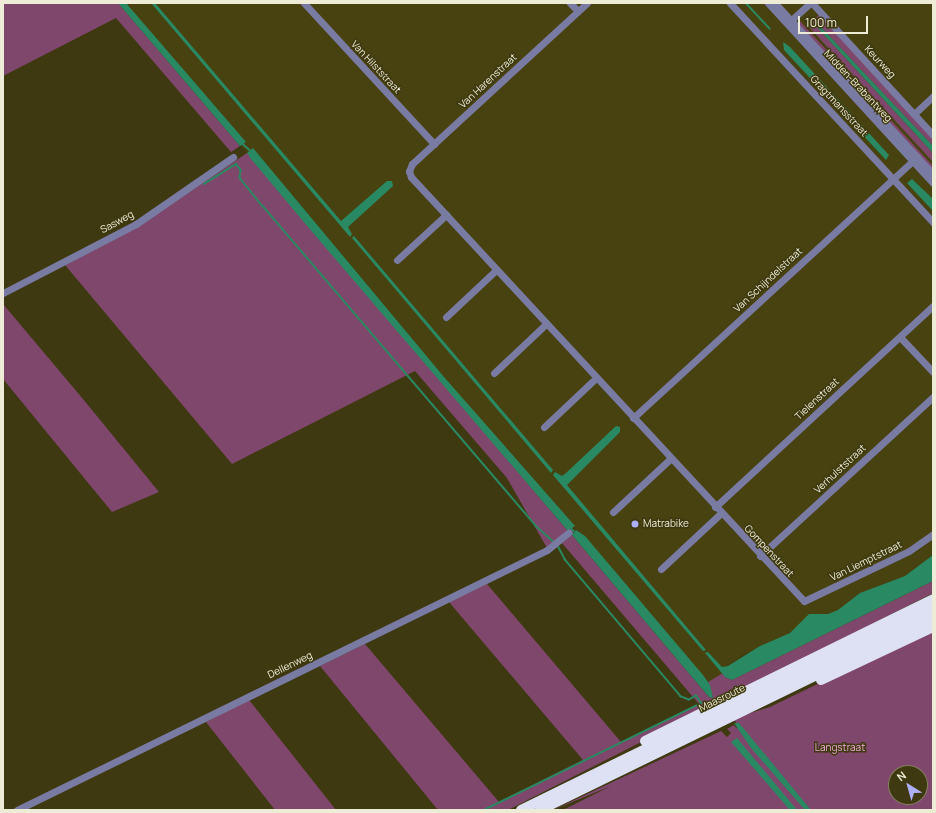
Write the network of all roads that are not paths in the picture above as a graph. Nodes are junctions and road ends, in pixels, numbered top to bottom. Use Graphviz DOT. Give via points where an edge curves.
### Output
graph roads {
  1 [pos="304,3"];
  2 [pos="570,3"];
  3 [pos="587,3"];
  4 [pos="730,3"];
  5 [pos="768,3"];
  6 [pos="775,3"];
  7 [pos="811,3"];
  8 [pos="578,11"];
  9 [pos="789,22"];
  10 [pos="933,96"];
  11 [pos="914,114"];
  12 [pos="933,135"];
  13 [pos="434,144"];
  14 [pos="233,157"];
  15 [pos="915,159"];
  16 [pos="933,174"];
  17 [pos="411,177"];
  18 [pos="893,178"];
  19 [pos="933,183"];
  20 [pos="446,215"];
  21 [pos="933,222"];
  22 [pos="397,260"];
  23 [pos="496,270"];
  24 [pos="3,293"];
  25 [pos="933,306"];
  26 [pos="446,317"];
  27 [pos="546,324"];
  28 [pos="900,337"];
  29 [pos="933,372"];
  30 [pos="494,373"];
  31 [pos="596,378"];
  32 [pos="933,397"];
  33 [pos="633,418"];
  34 [pos="544,427"];
  35 [pos="670,459"];
  36 [pos="715,507"];
  37 [pos="613,512"];
  38 [pos="721,513"];
  39 [pos="569,532"];
  40 [pos="933,534"];
  41 [pos="760,556"];
  42 [pos="661,568"];
  43 [pos="933,599"];
  44 [pos="804,601"];
  45 [pos="933,608"];
  46 [pos="933,618"];
  47 [pos="933,627"];
  48 [pos="761,703"];
  49 [pos="580,781"];
  50 [pos="17,810"];
  51 [pos="521,810"];
  52 [pos="540,810"];
  1 -- 13 [label="street, Van Hilststraat"];
  2 -- 8 [label="street"];
  3 -- 8 [label="street, Van Harenstraat"];
  4 -- 18 [label="street, Gragtmansstraat"];
  5 -- 9 [label="street, Midden-Brabantweg"];
  6 -- 9 [label="street, Midden-Brabantweg"];
  7 -- 9 [label="street"];
  7 -- 11 [label="street, Keurweg"];
  8 -- 13 [label="street, Van Harenstraat"];
  9 -- 15 [label="street, Midden-Brabantweg"];
  10 -- 11 [label="street"];
  11 -- 12 [label="street, Keurweg"];
  13 -- 17 [label="street, Van Harenstraat" via="412,164 409,171"];
  14 -- 24 [label="street, Sasweg" via="136,224"];
  15 -- 16 [label="street, Midden-Brabantweg"];
  15 -- 18 [label="street, Van Schijndelstraat"];
  15 -- 19 [label="street, Midden-Brabantweg"];
  17 -- 20 [label="street, Gompenstraat"];
  18 -- 21 [label="street, Gragtmansstraat"];
  18 -- 33 [label="street, Van Schijndelstraat"];
  20 -- 22 [label="street"];
  20 -- 23 [label="street, Gompenstraat"];
  23 -- 26 [label="street"];
  23 -- 27 [label="street, Gompenstraat"];
  25 -- 28 [label="street, Tielenstraat"];
  27 -- 30 [label="street"];
  27 -- 31 [label="street, Gompenstraat"];
  28 -- 29 [label="street"];
  28 -- 36 [label="street, Tielenstraat"];
  31 -- 33 [label="street, Gompenstraat"];
  31 -- 34 [label="street"];
  32 -- 41 [label="street, Verhulststraat"];
  33 -- 35 [label="street, Gompenstraat"];
  35 -- 36 [label="street, Gompenstraat"];
  35 -- 37 [label="street"];
  36 -- 38 [label="street, Gompenstraat"];
  38 -- 41 [label="street, Gompenstraat"];
  38 -- 42 [label="street"];
  39 -- 50 [label="street, Dellenweg" via="556,544"];
  40 -- 44 [label="street, Van Liemptstraat" via="919,546"];
  41 -- 44 [label="street, Gompenstraat"];
  43 -- 49 [label="highway" via="640,744"];
  45 -- 49 [label="highway, Maasroute"];
  46 -- 48 [label="highway"];
  47 -- 48 [label="highway" via="803,688"];
  48 -- 52 [label="highway"];
  49 -- 51 [label="highway, Maasroute"];
}
